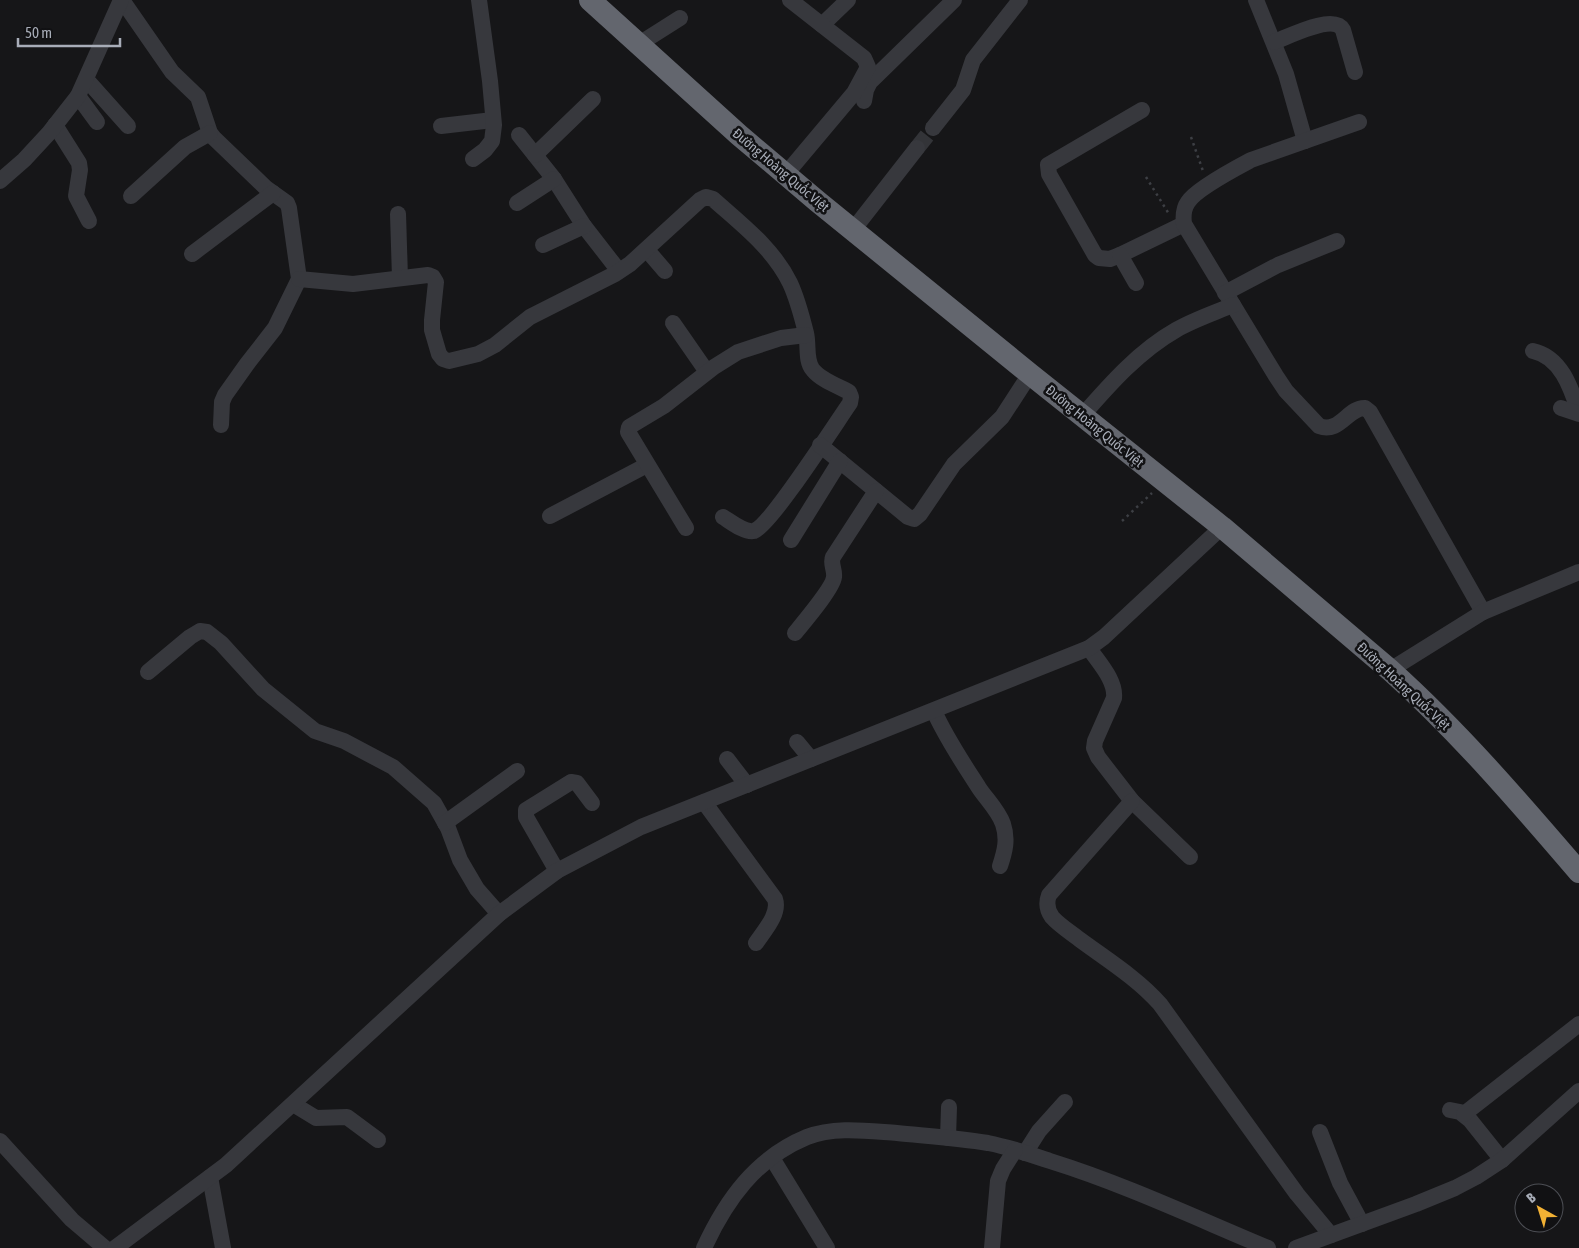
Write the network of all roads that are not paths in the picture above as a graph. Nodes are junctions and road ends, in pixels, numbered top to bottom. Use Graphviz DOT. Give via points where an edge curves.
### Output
graph roads {
  1 [pos="121,0"];
  2 [pos="479,0"];
  3 [pos="590,0"];
  4 [pos="790,0"];
  5 [pos="848,0"];
  6 [pos="954,0"];
  7 [pos="1020,0"];
  8 [pos="1256,0"];
  9 [pos="680,18"];
  10 [pos="822,26"];
  11 [pos="1274,42"];
  12 [pos="638,44"];
  13 [pos="1355,72"];
  14 [pos="86,79"];
  15 [pos="78,96"];
  16 [pos="593,99"];
  17 [pos="864,101"];
  18 [pos="1142,110"];
  19 [pos="493,120"];
  20 [pos="97,122"];
  21 [pos="1359,122"];
  22 [pos="55,125"];
  23 [pos="128,126"];
  24 [pos="441,126"];
  25 [pos="933,128"];
  26 [pos="210,133"];
  27 [pos="519,135"];
  28 [pos="1305,141"];
  29 [pos="917,148"];
  30 [pos="535,155"];
  31 [pos="473,159"];
  32 [pos="786,174"];
  33 [pos="554,178"];
  34 [pos="0,180"];
  35 [pos="273,193"];
  36 [pos="131,196"];
  37 [pos="517,203"];
  38 [pos="398,214"];
  39 [pos="89,221"];
  40 [pos="584,226"];
  41 [pos="1180,226"];
  42 [pos="853,230"];
  43 [pos="1337,241"];
  44 [pos="542,245"];
  45 [pos="647,250"];
  46 [pos="192,254"];
  47 [pos="1120,255"];
  48 [pos="619,271"];
  49 [pos="665,271"];
  50 [pos="299,278"];
  51 [pos="400,278"];
  52 [pos="1136,283"];
  53 [pos="1229,299"];
  54 [pos="673,323"];
  55 [pos="806,335"];
  56 [pos="1533,351"];
  57 [pos="707,372"];
  58 [pos="1030,374"];
  59 [pos="1561,408"];
  60 [pos="1579,413"];
  61 [pos="1082,416"];
  62 [pos="221,425"];
  63 [pos="820,445"];
  64 [pos="840,462"];
  65 [pos="647,465"];
  66 [pos="876,491"];
  67 [pos="550,516"];
  68 [pos="723,517"];
  69 [pos="1222,527"];
  70 [pos="686,528"];
  71 [pos="791,540"];
  72 [pos="1579,572"];
  73 [pos="1483,612"];
  74 [pos="795,633"];
  75 [pos="1089,648"];
  76 [pos="1390,670"];
  77 [pos="148,672"];
  78 [pos="934,711"];
  79 [pos="797,742"];
  80 [pos="727,759"];
  81 [pos="811,759"];
  82 [pos="517,771"];
  83 [pos="747,785"];
  84 [pos="1132,801"];
  85 [pos="704,802"];
  86 [pos="592,803"];
  87 [pos="445,823"];
  88 [pos="1190,857"];
  89 [pos="1000,866"];
  90 [pos="557,871"];
  91 [pos="1579,872"];
  92 [pos="499,914"];
  93 [pos="756,943"];
  94 [pos="1579,1024"];
  95 [pos="1579,1091"];
  96 [pos="1066,1102"];
  97 [pos="293,1104"];
  98 [pos="949,1107"];
  99 [pos="1320,1132"];
  100 [pos="948,1138"];
  101 [pos="0,1140"];
  102 [pos="378,1140"];
  103 [pos="1020,1151"];
  104 [pos="772,1158"];
  105 [pos="1502,1160"];
  106 [pos="210,1177"];
  107 [pos="1362,1224"];
  108 [pos="1331,1236"];
  109 [pos="105,1248"];
  110 [pos="115,1248"];
  111 [pos="222,1248"];
  112 [pos="704,1248"];
  113 [pos="827,1248"];
  114 [pos="992,1248"];
  115 [pos="1268,1248"];
  116 [pos="1296,1248"];
  1 -- 14 [label="street"];
  1 -- 26 [label="street" via="172,72 198,97"];
  2 -- 19 [label="street"];
  3 -- 12 [label="highway, Đường Hoàng Quốc Việt"];
  4 -- 10 [label="street"];
  5 -- 10 [label="street"];
  6 -- 17 [label="street" via="870,82"];
  7 -- 25 [label="street" via="973,60 963,90"];
  8 -- 11 [label="street"];
  9 -- 12 [label="street"];
  10 -- 32 [label="street" via="864,58 868,67 854,93"];
  11 -- 13 [label="street" via="1309,28 1337,24 1343,30"];
  11 -- 28 [label="street"];
  12 -- 32 [label="highway, Đường Hoàng Quốc Việt"];
  14 -- 15 [label="street"];
  14 -- 23 [label="street"];
  15 -- 20 [label="street"];
  15 -- 22 [label="street"];
  16 -- 30 [label="street"];
  18 -- 47 [label="street" via="1048,165 1049,174 1095,255 1104,260"];
  19 -- 24 [label="street"];
  19 -- 31 [label="street" via="492,141"];
  21 -- 28 [label="street"];
  22 -- 34 [label="street" via="24,160"];
  22 -- 39 [label="street" via="79,163 76,196"];
  26 -- 35 [label="street"];
  26 -- 36 [label="street" via="185,147"];
  27 -- 30 [label="street"];
  28 -- 41 [label="street" via="1251,160 1208,185 1188,201"];
  29 -- 42 [label="street"];
  30 -- 33 [label="street"];
  32 -- 42 [label="highway, Đường Hoàng Quốc Việt"];
  33 -- 37 [label="street"];
  33 -- 40 [label="street"];
  35 -- 46 [label="street"];
  35 -- 50 [label="street" via="289,208"];
  38 -- 51 [label="street"];
  40 -- 44 [label="street"];
  40 -- 48 [label="street"];
  41 -- 47 [label="street"];
  41 -- 53 [label="street"];
  42 -- 58 [label="highway, Đường Hoàng Quốc Việt"];
  43 -- 53 [label="street" via="1278,265"];
  45 -- 48 [label="street"];
  45 -- 49 [label="street"];
  45 -- 55 [label="street" via="700,200 706,197 713,199 758,239 778,263 790,284"];
  47 -- 52 [label="street"];
  48 -- 51 [label="street" via="530,317 486,350 449,360 439,354 432,330 436,282 428,275"];
  50 -- 51 [label="street" via="353,284"];
  50 -- 62 [label="street" via="275,328 225,395"];
  53 -- 61 [label="street" via="1145,351 1116,377"];
  53 -- 73 [label="street" via="1286,391 1320,426 1338,425 1360,408 1370,412"];
  54 -- 57 [label="street"];
  55 -- 57 [label="street" via="781,338 738,352"];
  55 -- 63 [label="street" via="812,369 849,392 851,397"];
  56 -- 60 [label="street" via="1555,362 1562,371"];
  57 -- 65 [label="street" via="630,428 628,432"];
  58 -- 61 [label="highway, Đường Hoàng Quốc Việt"];
  58 -- 66 [label="street" via="1002,417 954,464 920,514 908,517"];
  59 -- 60 [label="street"];
  61 -- 69 [label="highway, Đường Hoàng Quốc Việt"];
  63 -- 64 [label="street"];
  63 -- 68 [label="street" via="797,481 758,529 748,531"];
  64 -- 66 [label="street"];
  64 -- 71 [label="street"];
  65 -- 67 [label="street"];
  65 -- 70 [label="street"];
  66 -- 74 [label="street" via="833,557 834,576 830,586"];
  69 -- 75 [label="street"];
  69 -- 76 [label="highway, Đường Hoàng Quốc Việt"];
  72 -- 73 [label="street"];
  73 -- 76 [label="street"];
  75 -- 78 [label="street"];
  75 -- 84 [label="street" via="1115,690 1094,748"];
  76 -- 91 [label="highway, Đường Hoàng Quốc Việt" via="1493,772"];
  77 -- 87 [label="street" via="190,637 200,631 206,632 221,643 263,688 315,732 344,741 393,767 434,803"];
  78 -- 81 [label="street"];
  78 -- 89 [label="street" via="962,763 1003,824 1006,842"];
  79 -- 81 [label="street"];
  80 -- 83 [label="street"];
  81 -- 83 [label="street"];
  82 -- 87 [label="street"];
  83 -- 85 [label="street"];
  84 -- 88 [label="street"];
  84 -- 108 [label="street" via="1049,895 1049,912 1160,1004"];
  85 -- 90 [label="street" via="641,827"];
  85 -- 93 [label="street" via="776,899 775,913"];
  86 -- 90 [label="street" via="577,784 571,782 526,810 526,817"];
  87 -- 92 [label="street" via="460,860 477,889"];
  90 -- 92 [label="street"];
  92 -- 97 [label="street"];
  94 -- 105 [label="street" via="1457,1112"];
  95 -- 105 [label="street"];
  96 -- 103 [label="street"];
  97 -- 102 [label="street" via="316,1118 348,1117"];
  97 -- 106 [label="street"];
  98 -- 100 [label="street"];
  99 -- 107 [label="street" via="1340,1183"];
  100 -- 103 [label="street"];
  100 -- 104 [label="street" via="862,1130 834,1131 808,1137"];
  101 -- 109 [label="street" via="72,1220"];
  103 -- 114 [label="street" via="1003,1169 998,1181"];
  103 -- 115 [label="street" via="1110,1182"];
  104 -- 112 [label="street" via="751,1174 734,1194"];
  104 -- 113 [label="street"];
  105 -- 107 [label="street" via="1455,1188"];
  106 -- 110 [label="street"];
  106 -- 111 [label="street"];
  107 -- 108 [label="street"];
  108 -- 116 [label="street"];
}
